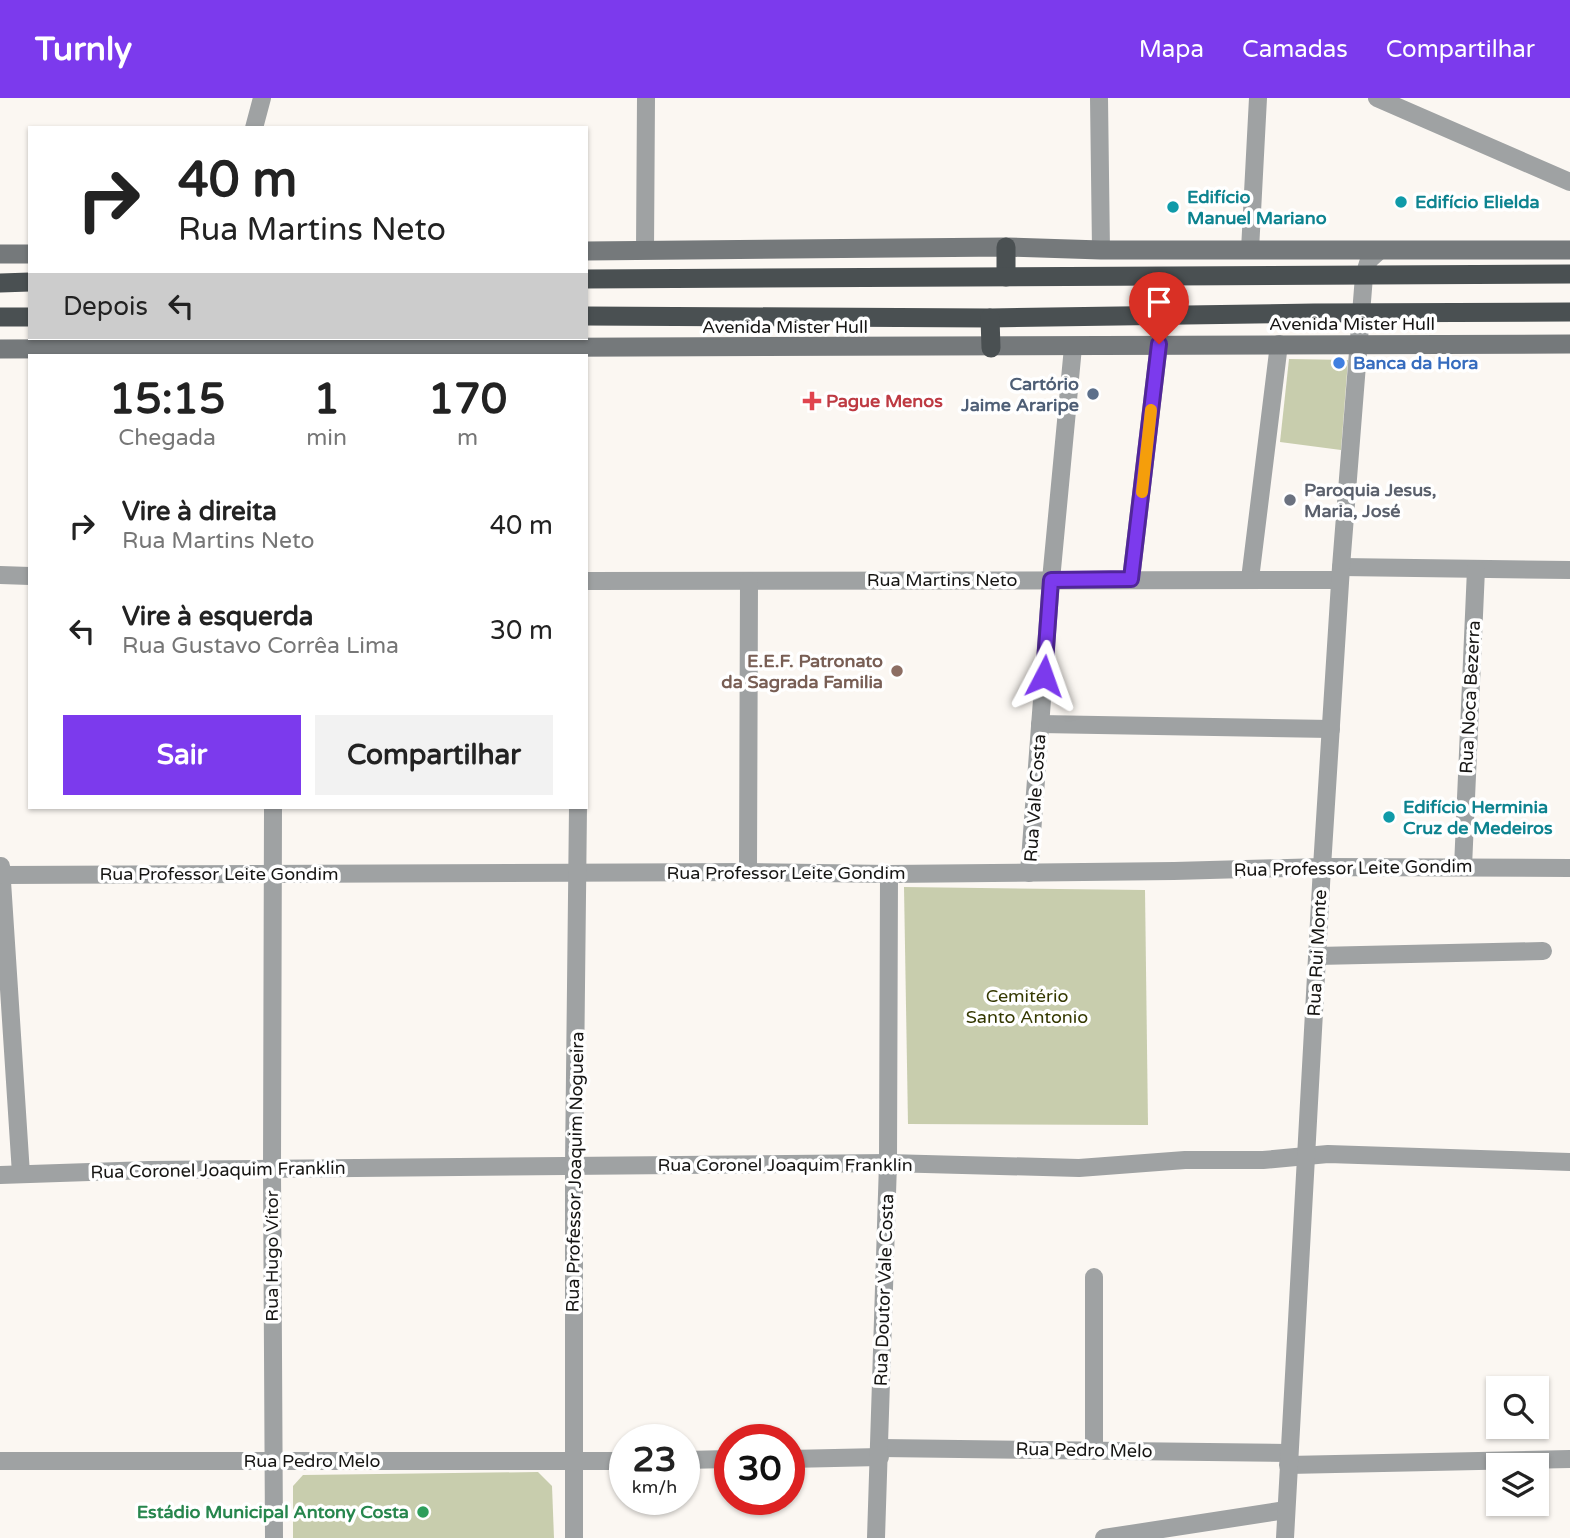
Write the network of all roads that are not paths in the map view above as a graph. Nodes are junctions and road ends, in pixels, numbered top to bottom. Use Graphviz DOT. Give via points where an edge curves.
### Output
graph roads {
  1 [pos="262,98"];
  2 [pos="646,98"];
  3 [pos="1099,98"];
  4 [pos="1258,98"];
  5 [pos="1377,98"];
  6 [pos="255,126"];
  7 [pos="1570,182"];
  8 [pos="1006,247"];
  9 [pos="645,250"];
  10 [pos="1101,250"];
  11 [pos="1251,250"];
  12 [pos="1380,250"];
  13 [pos="1570,250"];
  14 [pos="588,251"];
  15 [pos="0,254"];
  16 [pos="28,254"];
  17 [pos="1570,274"];
  18 [pos="1364,276"];
  19 [pos="1006,277"];
  20 [pos="588,279"];
  21 [pos="28,282"];
  22 [pos="0,283"];
  23 [pos="1570,312"];
  24 [pos="1361,313"];
  25 [pos="588,316"];
  26 [pos="0,317"];
  27 [pos="28,317"];
  28 [pos="990,318"];
  29 [pos="1159,344"];
  30 [pos="1279,344"];
  31 [pos="1570,344"];
  32 [pos="1360,345"];
  33 [pos="271,347"];
  34 [pos="394,347"];
  35 [pos="1073,347"];
  36 [pos="990,348"];
  37 [pos="0,349"];
  38 [pos="1476,569"];
  39 [pos="1570,570"];
  40 [pos="1341,573"];
  41 [pos="0,575"];
  42 [pos="28,576"];
  43 [pos="1131,579"];
  44 [pos="1250,579"];
  45 [pos="1051,580"];
  46 [pos="588,581"];
  47 [pos="749,581"];
  48 [pos="1040,724"];
  49 [pos="1331,729"];
  50 [pos="273,809"];
  51 [pos="578,809"];
  52 [pos="1322,867"];
  53 [pos="1463,867"];
  54 [pos="1570,868"];
  55 [pos="1,869"];
  56 [pos="748,872"];
  57 [pos="272,873"];
  58 [pos="578,873"];
  59 [pos="1030,873"];
  60 [pos="889,874"];
  61 [pos="1543,951"];
  62 [pos="1317,956"];
  63 [pos="1305,1157"];
  64 [pos="1570,1162"];
  65 [pos="888,1163"];
  66 [pos="574,1165"];
  67 [pos="272,1170"];
  68 [pos="21,1174"];
  69 [pos="0,1175"];
  70 [pos="1094,1277"];
  71 [pos="1094,1451"];
  72 [pos="880,1453"];
  73 [pos="805,1458"];
  74 [pos="1288,1459"];
  75 [pos="1570,1459"];
  76 [pos="274,1460"];
  77 [pos="0,1461"];
  78 [pos="609,1461"];
  79 [pos="573,1462"];
  80 [pos="1286,1510"];
  81 [pos="274,1538"];
  82 [pos="574,1538"];
  83 [pos="876,1538"];
  84 [pos="1104,1538"];
  85 [pos="1285,1538"];
  1 -- 6 [label="street"];
  2 -- 9 [label="street"];
  3 -- 10 [label="street"];
  4 -- 11 [label="street"];
  5 -- 7 [label="street"];
  8 -- 9 [label="main road"];
  8 -- 10 [label="main road"];
  8 -- 19 [label="highway"];
  9 -- 14 [label="main road"];
  10 -- 11 [label="main road"];
  11 -- 12 [label="main road"];
  12 -- 13 [label="main road"];
  12 -- 18 [label="street, Rua Rui Monte" via="1368,260"];
  15 -- 16 [label="main road"];
  17 -- 18 [label="highway"];
  18 -- 19 [label="highway"];
  18 -- 24 [label="street, Rua Rui Monte"];
  19 -- 20 [label="highway"];
  21 -- 22 [label="highway"];
  23 -- 24 [label="highway, Avenida Mister Hull"];
  24 -- 28 [label="highway, Avenida Mister Hull"];
  24 -- 32 [label="street, Rua Rui Monte"];
  25 -- 28 [label="highway, Avenida Mister Hull"];
  26 -- 27 [label="highway"];
  28 -- 36 [label="highway"];
  29 -- 30 [label="main road, Avenida Mister Hull"];
  29 -- 35 [label="main road, Avenida Mister Hull"];
  29 -- 43 [label="street"];
  30 -- 32 [label="main road, Avenida Mister Hull"];
  30 -- 44 [label="street"];
  31 -- 32 [label="main road, Avenida Mister Hull"];
  32 -- 40 [label="street, Rua Rui Monte"];
  33 -- 34 [label="main road, Avenida Mister Hull"];
  33 -- 37 [label="main road, Avenida Mister Hull"];
  34 -- 36 [label="main road, Avenida Mister Hull"];
  35 -- 36 [label="main road, Avenida Mister Hull"];
  35 -- 45 [label="street, Rua Vale Costa"];
  38 -- 39 [label="street, Rua Martins Neto"];
  38 -- 40 [label="street, Rua Martins Neto"];
  38 -- 53 [label="street, Rua Noca Bezerra"];
  40 -- 44 [label="street, Rua Martins Neto"];
  40 -- 49 [label="street, Rua Rui Monte"];
  41 -- 42 [label="street"];
  43 -- 44 [label="street, Rua Martins Neto"];
  43 -- 45 [label="street, Rua Martins Neto"];
  45 -- 47 [label="street, Rua Martins Neto"];
  45 -- 48 [label="street, Rua Vale Costa"];
  46 -- 47 [label="street, Rua Martins Neto"];
  47 -- 56 [label="street"];
  48 -- 49 [label="street"];
  48 -- 59 [label="street, Rua Vale Costa"];
  49 -- 52 [label="street, Rua Rui Monte"];
  50 -- 57 [label="street, Rua Hugo Vítor"];
  51 -- 58 [label="street, Rua Professor Joaquim Nogueira"];
  52 -- 53 [label="street, Rua Professor Leite Gondim"];
  52 -- 59 [label="street, Rua Professor Leite Gondim"];
  52 -- 62 [label="street, Rua Rui Monte"];
  53 -- 54 [label="street, Rua Professor Leite Gondim"];
  55 -- 57 [label="street, Rua Professor Leite Gondim"];
  55 -- 68 [label="street"];
  56 -- 58 [label="street, Rua Professor Leite Gondim"];
  56 -- 60 [label="street, Rua Professor Leite Gondim"];
  57 -- 58 [label="street, Rua Professor Leite Gondim"];
  57 -- 67 [label="street, Rua Hugo Vítor"];
  58 -- 66 [label="street, Rua Professor Joaquim Nogueira"];
  59 -- 60 [label="street, Rua Professor Leite Gondim"];
  60 -- 65 [label="street, Rua Doutor Vale Costa"];
  61 -- 62 [label="street"];
  62 -- 63 [label="street, Rua Rui Monte"];
  63 -- 64 [label="street, Rua Coronel Joaquim Franklin" via="1346,1154"];
  63 -- 65 [label="street, Rua Coronel Joaquim Franklin" via="1079,1168"];
  63 -- 74 [label="street, Rua Rui Monte"];
  65 -- 66 [label="street, Rua Coronel Joaquim Franklin"];
  65 -- 72 [label="street, Rua Doutor Vale Costa"];
  66 -- 67 [label="street, Rua Coronel Joaquim Franklin"];
  66 -- 79 [label="street, Rua Professor Joaquim Nogueira"];
  67 -- 68 [label="street, Rua Coronel Joaquim Franklin"];
  67 -- 76 [label="street, Rua Hugo Vítor"];
  68 -- 69 [label="street, Rua Coronel Joaquim Franklin"];
  70 -- 71 [label="street"];
  71 -- 72 [label="street, Rua Pedro Melo"];
  71 -- 74 [label="street, Rua Pedro Melo"];
  72 -- 73 [label="street, Rua Pedro Melo"];
  72 -- 83 [label="street, Rua Doutor Vale Costa"];
  74 -- 75 [label="street, Rua Pedro Melo"];
  74 -- 80 [label="street, Rua Rui Monte"];
  76 -- 77 [label="street, Rua Pedro Melo"];
  76 -- 79 [label="street, Rua Pedro Melo"];
  76 -- 81 [label="street, Rua Hugo Vítor"];
  78 -- 79 [label="street, Rua Pedro Melo"];
  79 -- 82 [label="street, Rua Professor Joaquim Nogueira"];
  80 -- 84 [label="street"];
  80 -- 85 [label="street, Rua Rui Monte"];
}
